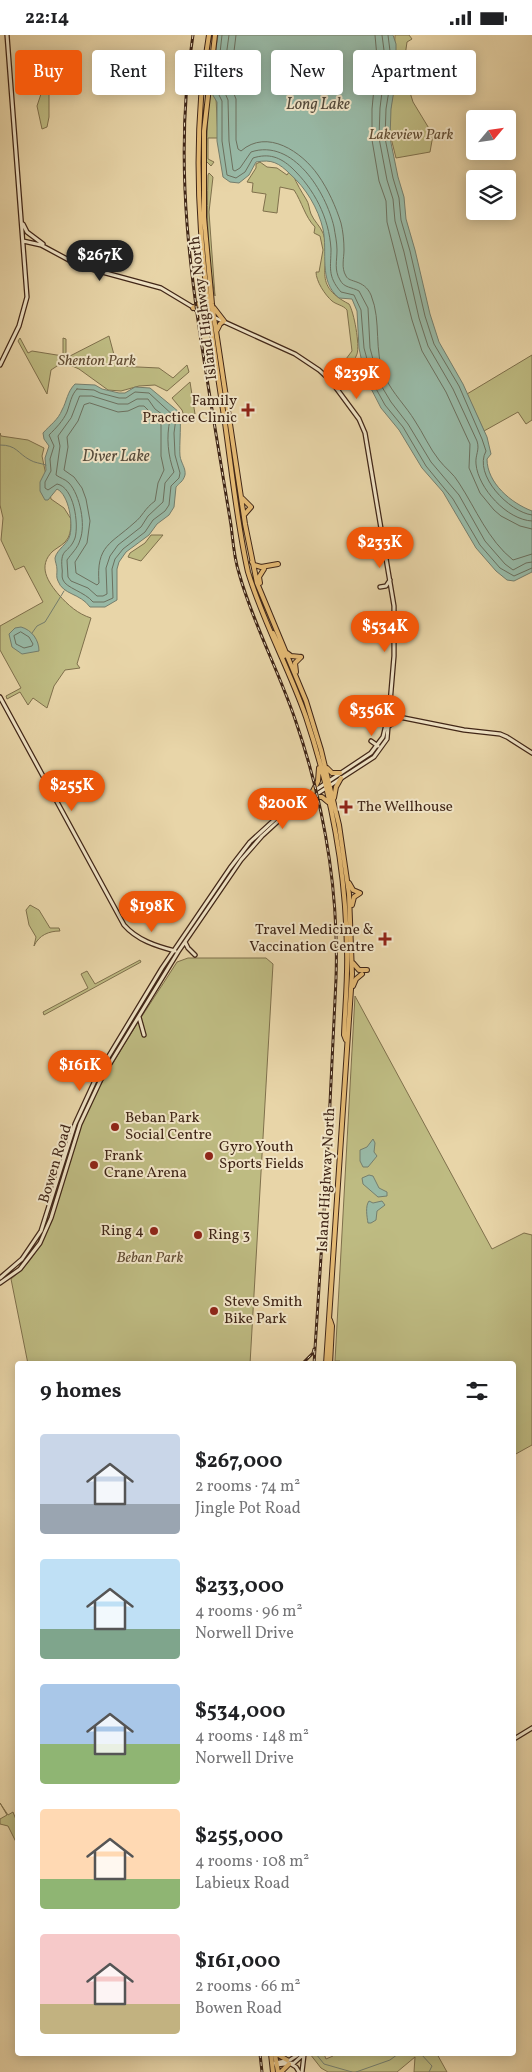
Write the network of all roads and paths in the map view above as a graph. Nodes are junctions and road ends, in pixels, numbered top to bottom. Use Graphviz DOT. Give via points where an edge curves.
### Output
graph roads {
  1 [pos="7,35"];
  2 [pos="209,35"];
  3 [pos="215,35"];
  4 [pos="22,218"];
  5 [pos="23,241"];
  6 [pos="48,249"];
  7 [pos="204,280"];
  8 [pos="212,304"];
  9 [pos="195,309"];
  10 [pos="208,314"];
  11 [pos="214,316"];
  12 [pos="224,321"];
  13 [pos="210,330"];
  14 [pos="216,332"];
  15 [pos="0,365"];
  16 [pos="240,493"];
  17 [pos="244,515"];
  18 [pos="242,537"];
  19 [pos="251,560"];
  20 [pos="278,564"];
  21 [pos="264,569"];
  22 [pos="254,571"];
  23 [pos="391,580"];
  24 [pos="380,587"];
  25 [pos="268,612"];
  26 [pos="268,624"];
  27 [pos="284,649"];
  28 [pos="289,661"];
  29 [pos="0,697"];
  30 [pos="306,701"];
  31 [pos="389,715"];
  32 [pos="400,717"];
  33 [pos="389,727"];
  34 [pos="378,745"];
  35 [pos="373,751"];
  36 [pos="379,752"];
  37 [pos="532,753"];
  38 [pos="320,765"];
  39 [pos="326,765"];
  40 [pos="340,773"];
  41 [pos="341,778"];
  42 [pos="330,782"];
  43 [pos="324,783"];
  44 [pos="326,788"];
  45 [pos="312,791"];
  46 [pos="312,797"];
  47 [pos="334,800"];
  48 [pos="329,803"];
  49 [pos="348,881"];
  50 [pos="343,886"];
  51 [pos="349,894"];
  52 [pos="209,899"];
  53 [pos="207,910"];
  54 [pos="200,911"];
  55 [pos="198,922"];
  56 [pos="352,936"];
  57 [pos="346,938"];
  58 [pos="185,941"];
  59 [pos="160,947"];
  60 [pos="176,951"];
  61 [pos="195,955"];
  62 [pos="169,958"];
  63 [pos="352,961"];
  64 [pos="367,970"];
  65 [pos="352,974"];
  66 [pos="362,974"];
  67 [pos="350,1001"];
  68 [pos="140,1014"];
  69 [pos="144,1035"];
  70 [pos="346,1040"];
  71 [pos="0,1277"];
  72 [pos="0,1283"];
  73 [pos="329,1361"];
  74 [pos="532,1728"];
  75 [pos="516,1738"];
  76 [pos="272,2056"];
  77 [pos="276,2056"];
  78 [pos="278,2056"];
  79 [pos="297,2056"];
  80 [pos="299,2056"];
  81 [pos="303,2056"];
  82 [pos="304,2056"];
  83 [pos="298,2060"];
  84 [pos="289,2063"];
  85 [pos="275,2064"];
  86 [pos="273,2072"];
  87 [pos="280,2072"];
  88 [pos="300,2072"];
  1 -- 4 [label="main road"];
  2 -- 7 [label="main road, Island Highway North" via="198,158"];
  3 -- 8 [label="main road, Island Highway North" via="204,162 204,217"];
  4 -- 5 [label="main road"];
  4 -- 6 [label="main road" via="27,231"];
  5 -- 6 [label="main road"];
  5 -- 15 [label="main road" via="26,304 15,337"];
  6 -- 9 [label="main road" via="80,267 161,288"];
  7 -- 9 [label="main road" via="202,302"];
  7 -- 10 [label="main road, Island Highway North"];
  8 -- 11 [label="main road, Island Highway North"];
  8 -- 12 [label="main road"];
  9 -- 10 [label="main road"];
  9 -- 13 [label="main road"];
  10 -- 11 [label="main road"];
  10 -- 13 [label="main road, Island Highway North"];
  11 -- 12 [label="main road"];
  11 -- 14 [label="main road, Island Highway North"];
  12 -- 14 [label="main road"];
  12 -- 23 [label="main road" via="289,351 319,370 342,394 359,419 365,433"];
  13 -- 18 [label="main road, Island Highway North"];
  14 -- 16 [label="main road, Island Highway North"];
  16 -- 17 [label="main road, Island Highway North"];
  16 -- 17 [label="main road" via="243,501 251,507"];
  17 -- 19 [label="main road, Island Highway North"];
  18 -- 22 [label="main road"];
  18 -- 26 [label="main road, Island Highway North" via="248,572"];
  19 -- 20 [label="main road" via="258,566"];
  19 -- 22 [label="main road, Island Highway North"];
  21 -- 25 [label="main road" via="259,580"];
  22 -- 25 [label="main road, Island Highway North"];
  23 -- 24 [label="main road"];
  23 -- 31 [label="main road" via="395,634"];
  25 -- 27 [label="main road, Island Highway North"];
  26 -- 28 [label="main road"];
  26 -- 38 [label="main road, Island Highway North" via="305,715"];
  27 -- 28 [label="main road, Island Highway North"];
  27 -- 30 [label="main road" via="291,656 301,657 295,663 295,669"];
  28 -- 30 [label="main road, Island Highway North"];
  29 -- 59 [label="main road" via="124,925 135,936"];
  30 -- 39 [label="main road, Island Highway North"];
  31 -- 32 [label="main road"];
  31 -- 33 [label="main road"];
  31 -- 34 [label="main road"];
  32 -- 33 [label="main road"];
  32 -- 37 [label="main road" via="500,734"];
  33 -- 36 [label="main road" via="387,739"];
  34 -- 35 [label="main road"];
  34 -- 35 [label="main road" via="371,741"];
  34 -- 36 [label="main road"];
  35 -- 40 [label="main road"];
  36 -- 41 [label="main road"];
  38 -- 43 [label="main road, Island Highway North"];
  38 -- 45 [label="main road" via="318,781"];
  39 -- 40 [label="main road" via="332,773"];
  39 -- 42 [label="main road, Island Highway North"];
  40 -- 42 [label="main road"];
  41 -- 42 [label="main road"];
  41 -- 47 [label="main road"];
  42 -- 43 [label="main road, Bowen Road"];
  42 -- 44 [label="main road, Bowen Road"];
  42 -- 47 [label="main road, Island Highway North"];
  43 -- 44 [label="main road, Island Highway North"];
  43 -- 45 [label="main road, Bowen Road"];
  44 -- 46 [label="main road, Bowen Road"];
  44 -- 48 [label="main road, Island Highway North"];
  45 -- 52 [label="main road, Bowen Road" via="250,842"];
  46 -- 48 [label="main road" via="322,797"];
  46 -- 53 [label="main road, Bowen Road" via="291,810 258,841"];
  47 -- 49 [label="main road, Island Highway North"];
  48 -- 50 [label="main road, Island Highway North"];
  49 -- 51 [label="main road, Island Highway North"];
  49 -- 56 [label="main road" via="353,890 360,893 352,900"];
  50 -- 51 [label="main road"];
  50 -- 57 [label="main road, Island Highway North"];
  51 -- 56 [label="main road, Island Highway North"];
  52 -- 53 [label="main road"];
  52 -- 54 [label="main road, Bowen Road"];
  53 -- 55 [label="main road, Bowen Road"];
  54 -- 55 [label="main road"];
  54 -- 60 [label="main road, Bowen Road"];
  55 -- 58 [label="main road, Bowen Road"];
  56 -- 63 [label="main road, Island Highway North"];
  57 -- 65 [label="main road"];
  57 -- 70 [label="main road, Island Highway North"];
  58 -- 60 [label="main road, Bowen Road"];
  58 -- 61 [label="main road"];
  59 -- 60 [label="main road"];
  59 -- 62 [label="main road"];
  60 -- 62 [label="main road, Bowen Road"];
  60 -- 68 [label="main road, Bowen Road"];
  62 -- 71 [label="main road, Bowen Road" via="98,1074 75,1124 41,1231 22,1259"];
  63 -- 64 [label="main road" via="356,968"];
  63 -- 65 [label="main road, Island Highway North"];
  65 -- 67 [label="main road, Island Highway North"];
  66 -- 67 [label="main road" via="355,981"];
  67 -- 70 [label="main road, Island Highway North"];
  68 -- 69 [label="main road"];
  68 -- 72 [label="main road, Bowen Road" via="103,1075 80,1124 44,1235 24,1264"];
  70 -- 73 [label="main road, Island Highway North"];
  74 -- 75 [label="main road"];
  76 -- 85 [label="main road"];
  77 -- 85 [label="main road"];
  78 -- 84 [label="main road"];
  79 -- 84 [label="main road"];
  80 -- 83 [label="main road"];
  81 -- 83 [label="main road"];
  82 -- 88 [label="main road"];
  83 -- 84 [label="main road"];
  84 -- 85 [label="main road"];
  84 -- 87 [label="main road"];
  84 -- 88 [label="main road"];
  85 -- 86 [label="main road"];
  85 -- 87 [label="main road"];
}
